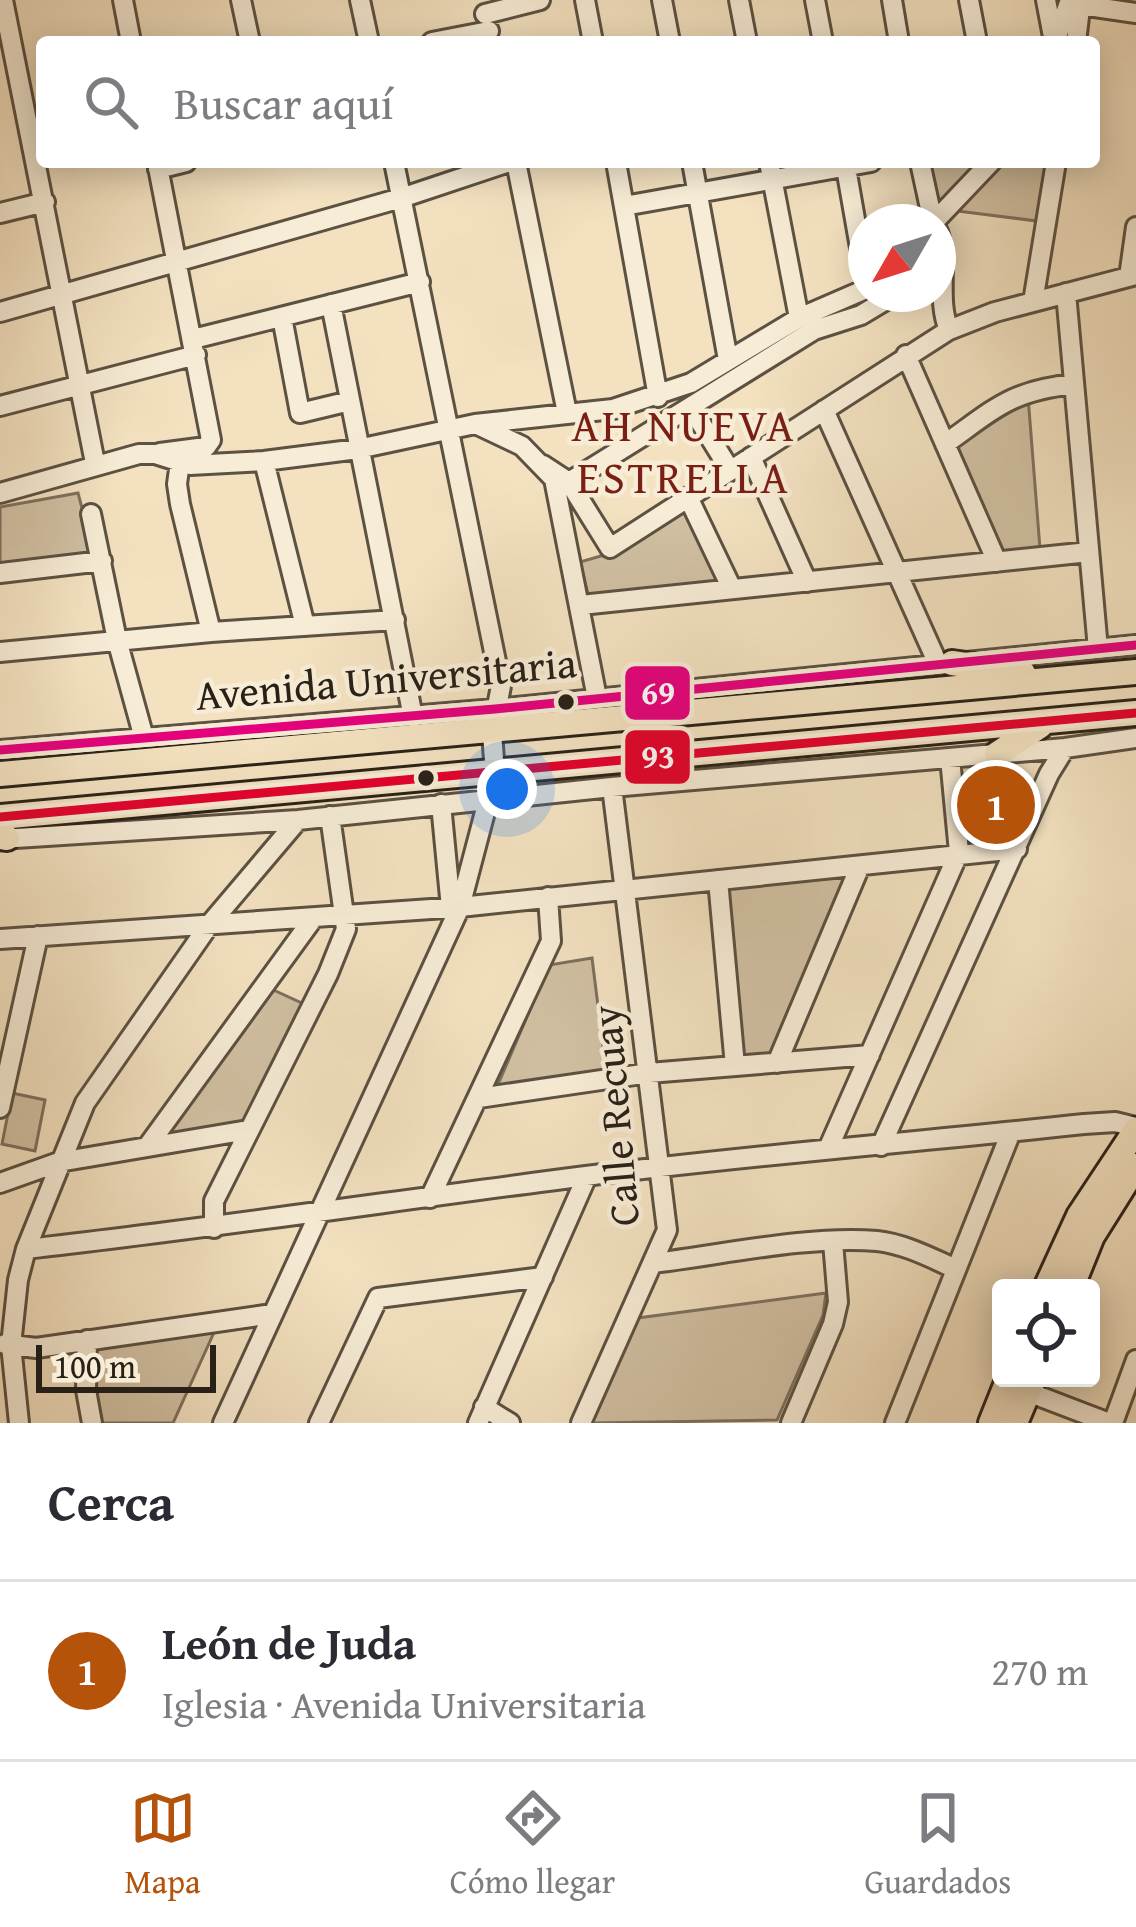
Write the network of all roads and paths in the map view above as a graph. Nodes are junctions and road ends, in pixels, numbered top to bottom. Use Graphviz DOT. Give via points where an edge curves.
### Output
graph roads {
  1 [pos="122,0"];
  2 [pos="241,0"];
  3 [pos="360,0"];
  4 [pos="540,0"];
  5 [pos="585,0"];
  6 [pos="662,0"];
  7 [pos="739,0"];
  8 [pos="815,0"];
  9 [pos="892,0"];
  10 [pos="969,0"];
  11 [pos="1046,0"];
  12 [pos="2,2"];
  13 [pos="1078,2"];
  14 [pos="1136,13"];
  15 [pos="487,22"];
  16 [pos="130,36"];
  17 [pos="249,36"];
  18 [pos="368,36"];
  19 [pos="448,36"];
  20 [pos="592,36"];
  21 [pos="669,36"];
  22 [pos="746,36"];
  23 [pos="822,36"];
  24 [pos="898,36"];
  25 [pos="975,36"];
  26 [pos="1053,36"];
  27 [pos="1058,36"];
  28 [pos="1076,36"];
  29 [pos="36,144"];
  30 [pos="41,168"];
  31 [pos="157,168"];
  32 [pos="395,168"];
  33 [pos="494,168"];
  34 [pos="514,168"];
  35 [pos="617,168"];
  36 [pos="693,168"];
  37 [pos="803,168"];
  38 [pos="847,168"];
  39 [pos="921,168"];
  40 [pos="986,168"];
  41 [pos="1055,168"];
  42 [pos="771,171"];
  43 [pos="698,193"];
  44 [pos="401,198"];
  45 [pos="45,202"];
  46 [pos="853,204"];
  47 [pos="929,204"];
  48 [pos="951,204"];
  49 [pos="624,206"];
  50 [pos="0,213"];
  51 [pos="1136,226"];
  52 [pos="177,262"];
  53 [pos="1133,276"];
  54 [pos="420,282"];
  55 [pos="1066,293"];
  56 [pos="64,294"];
  57 [pos="848,294"];
  58 [pos="1033,302"];
  59 [pos="331,304"];
  60 [pos="0,311"];
  61 [pos="864,312"];
  62 [pos="943,312"];
  63 [pos="282,316"];
  64 [pos="799,318"];
  65 [pos="949,330"];
  66 [pos="194,347"];
  67 [pos="906,356"];
  68 [pos="728,360"];
  69 [pos="77,384"];
  70 [pos="1074,384"];
  71 [pos="658,397"];
  72 [pos="350,401"];
  73 [pos="0,406"];
  74 [pos="691,407"];
  75 [pos="824,410"];
  76 [pos="567,413"];
  77 [pos="476,424"];
  78 [pos="449,428"];
  79 [pos="945,444"];
  80 [pos="358,449"];
  81 [pos="155,454"];
  82 [pos="751,457"];
  83 [pos="264,460"];
  84 [pos="180,463"];
  85 [pos="94,464"];
  86 [pos="544,465"];
  87 [pos="730,470"];
  88 [pos="569,482"];
  89 [pos="0,493"];
  90 [pos="688,497"];
  91 [pos="91,514"];
  92 [pos="1089,552"];
  93 [pos="102,561"];
  94 [pos="997,562"];
  95 [pos="897,572"];
  96 [pos="0,573"];
  97 [pos="807,581"];
  98 [pos="732,589"];
  99 [pos="581,605"];
  100 [pos="395,620"];
  101 [pos="305,626"];
  102 [pos="211,632"];
  103 [pos="117,640"];
  104 [pos="1136,645"];
  105 [pos="1098,649"];
  106 [pos="0,652"];
  107 [pos="945,663"];
  108 [pos="1060,679"];
  109 [pos="1132,694"];
  110 [pos="597,698"];
  111 [pos="413,716"];
  112 [pos="494,721"];
  113 [pos="1046,722"];
  114 [pos="144,738"];
  115 [pos="1136,738"];
  116 [pos="1065,748"];
  117 [pos="0,750"];
  118 [pos="997,754"];
  119 [pos="950,758"];
  120 [pos="0,775"];
  121 [pos="491,786"];
  122 [pos="612,787"];
  123 [pos="441,804"];
  124 [pos="330,816"];
  125 [pos="298,820"];
  126 [pos="2,833"];
  127 [pos="1017,849"];
  128 [pos="959,852"];
  129 [pos="860,866"];
  130 [pos="718,880"];
  131 [pos="626,889"];
  132 [pos="548,897"];
  133 [pos="456,907"];
  134 [pos="344,916"];
  135 [pos="312,920"];
  136 [pos="209,925"];
  137 [pos="38,936"];
  138 [pos="0,939"];
  139 [pos="870,1055"];
  140 [pos="777,1063"];
  141 [pos="735,1066"];
  142 [pos="650,1073"];
  143 [pos="479,1098"];
  144 [pos="0,1108"];
  145 [pos="1136,1128"];
  146 [pos="248,1130"];
  147 [pos="1011,1132"];
  148 [pos="881,1146"];
  149 [pos="147,1147"];
  150 [pos="828,1149"];
  151 [pos="59,1162"];
  152 [pos="1136,1166"];
  153 [pos="662,1168"];
  154 [pos="587,1176"];
  155 [pos="0,1184"];
  156 [pos="430,1198"];
  157 [pos="317,1215"];
  158 [pos="214,1228"];
  159 [pos="833,1242"];
  160 [pos="26,1249"];
  161 [pos="653,1263"];
  162 [pos="956,1269"];
  163 [pos="543,1277"];
  164 [pos="1050,1279"];
  165 [pos="1075,1279"];
  166 [pos="9,1281"];
  167 [pos="272,1314"];
  168 [pos="87,1340"];
  169 [pos="6,1344"];
  170 [pos="1136,1360"];
  171 [pos="1021,1387"];
  172 [pos="1023,1387"];
  173 [pos="1033,1387"];
  174 [pos="481,1415"];
  175 [pos="19,1423"];
  176 [pos="92,1423"];
  177 [pos="223,1423"];
  178 [pos="319,1423"];
  179 [pos="510,1423"];
  180 [pos="581,1423"];
  181 [pos="791,1423"];
  182 [pos="895,1423"];
  183 [pos="991,1423"];
  184 [pos="1015,1423"];
  185 [pos="1111,1423"];
  1 -- 16 [label="street"];
  2 -- 17 [label="street"];
  3 -- 18 [label="street"];
  4 -- 15 [label="street"];
  5 -- 20 [label="street"];
  6 -- 21 [label="street"];
  7 -- 22 [label="street"];
  8 -- 23 [label="street"];
  9 -- 24 [label="street"];
  10 -- 25 [label="street"];
  11 -- 26 [label="street"];
  12 -- 29 [label="street"];
  13 -- 14 [label="street"];
  13 -- 27 [label="street"];
  13 -- 28 [label="street"];
  15 -- 19 [label="street"];
  30 -- 45 [label="street"];
  31 -- 52 [label="street"];
  32 -- 44 [label="street"];
  33 -- 44 [label="street"];
  34 -- 76 [label="street"];
  35 -- 49 [label="street"];
  36 -- 43 [label="street"];
  37 -- 42 [label="street"];
  38 -- 46 [label="street"];
  39 -- 47 [label="street"];
  40 -- 48 [label="street"];
  41 -- 58 [label="street"];
  42 -- 43 [label="street"];
  42 -- 64 [label="street"];
  43 -- 49 [label="street"];
  43 -- 68 [label="street"];
  44 -- 52 [label="street"];
  44 -- 54 [label="street"];
  45 -- 50 [label="street"];
  45 -- 56 [label="street"];
  49 -- 71 [label="street"];
  51 -- 53 [label="street"];
  52 -- 56 [label="street"];
  52 -- 66 [label="street"];
  53 -- 55 [label="street"];
  54 -- 59 [label="street"];
  54 -- 78 [label="street"];
  55 -- 58 [label="street"];
  55 -- 70 [label="street"];
  56 -- 60 [label="street"];
  56 -- 69 [label="street"];
  57 -- 64 [label="street"];
  58 -- 65 [label="street"];
  59 -- 63 [label="street"];
  59 -- 72 [label="street"];
  61 -- 74 [label="street" via="814,330"];
  62 -- 65 [label="street"];
  63 -- 66 [label="street"];
  63 -- 72 [label="street" via="300,413"];
  64 -- 68 [label="street"];
  65 -- 67 [label="street"];
  66 -- 69 [label="street"];
  66 -- 81 [label="street" via="210,444"];
  67 -- 75 [label="street"];
  67 -- 79 [label="street"];
  68 -- 71 [label="street"];
  69 -- 73 [label="street"];
  69 -- 85 [label="street"];
  70 -- 79 [label="street" via="1015,395"];
  70 -- 92 [label="street"];
  71 -- 76 [label="street"];
  72 -- 80 [label="street"];
  74 -- 87 [label="street"];
  74 -- 88 [label="street"];
  75 -- 82 [label="street"];
  75 -- 95 [label="street"];
  76 -- 77 [label="street"];
  77 -- 78 [label="street"];
  77 -- 86 [label="street"];
  78 -- 80 [label="street"];
  78 -- 112 [label="street" via="501,686"];
  79 -- 94 [label="street"];
  80 -- 83 [label="street"];
  80 -- 100 [label="street"];
  81 -- 84 [label="street"];
  81 -- 85 [label="street"];
  82 -- 87 [label="street"];
  82 -- 97 [label="street"];
  83 -- 84 [label="street"];
  83 -- 101 [label="street"];
  84 -- 102 [label="street" via="180,504"];
  85 -- 89 [label="street"];
  86 -- 88 [label="street"];
  86 -- 99 [label="street" via="558,493"];
  87 -- 90 [label="street"];
  88 -- 90 [label="street" via="610,548"];
  90 -- 98 [label="street"];
  91 -- 93 [label="street"];
  92 -- 94 [label="street"];
  92 -- 105 [label="street"];
  93 -- 96 [label="street"];
  93 -- 103 [label="street"];
  94 -- 95 [label="street"];
  95 -- 97 [label="street"];
  95 -- 107 [label="street"];
  97 -- 98 [label="street"];
  98 -- 99 [label="street"];
  99 -- 110 [label="street"];
  100 -- 101 [label="street"];
  100 -- 111 [label="street"];
  101 -- 102 [label="street"];
  102 -- 103 [label="street"];
  103 -- 106 [label="street"];
  103 -- 114 [label="street"];
  104 -- 105 [label="street, Avenida Universitaria"];
  105 -- 107 [label="street, Avenida Universitaria"];
  107 -- 108 [label="main road"];
  107 -- 110 [label="street, Avenida Universitaria"];
  108 -- 109 [label="main road, Avenida Universitaria"];
  108 -- 112 [label="main road, Avenida Universitaria"];
  109 -- 113 [label="main road, Avenida Universitaria"];
  110 -- 112 [label="street, Avenida Universitaria"];
  111 -- 112 [label="street, Avenida Universitaria"];
  111 -- 114 [label="street, Avenida Universitaria"];
  112 -- 120 [label="main road, Avenida Universitaria"];
  112 -- 121 [label="street"];
  113 -- 118 [label="main road"];
  113 -- 121 [label="main road, Avenida Universitaria"];
  114 -- 117 [label="street, Avenida Universitaria"];
  115 -- 116 [label="street, Avenida Universitaria"];
  116 -- 118 [label="street, Avenida Universitaria"];
  116 -- 127 [label="street"];
  118 -- 119 [label="street, Avenida Universitaria"];
  119 -- 122 [label="street, Avenida Universitaria"];
  119 -- 128 [label="street"];
  121 -- 122 [label="street, Avenida Universitaria"];
  121 -- 123 [label="street, Avenida Universitaria"];
  121 -- 126 [label="main road, Avenida Universitaria"];
  121 -- 133 [label="street"];
  122 -- 131 [label="street, Calle Recuay"];
  123 -- 124 [label="street, Avenida Universitaria"];
  123 -- 133 [label="street"];
  124 -- 125 [label="street, Avenida Universitaria"];
  124 -- 134 [label="street"];
  125 -- 126 [label="street, Avenida Universitaria"];
  125 -- 136 [label="street"];
  127 -- 128 [label="street"];
  127 -- 148 [label="street"];
  128 -- 129 [label="street"];
  128 -- 139 [label="street"];
  129 -- 130 [label="street"];
  129 -- 140 [label="street"];
  130 -- 131 [label="street"];
  130 -- 141 [label="street"];
  131 -- 132 [label="street"];
  131 -- 142 [label="street, Calle Recuay"];
  132 -- 133 [label="street"];
  132 -- 143 [label="street" via="551,941"];
  133 -- 134 [label="street"];
  133 -- 157 [label="street"];
  134 -- 135 [label="street"];
  134 -- 146 [label="street" via="328,974"];
  135 -- 136 [label="street"];
  135 -- 149 [label="street"];
  136 -- 137 [label="street"];
  136 -- 151 [label="street" via="97,1081"];
  137 -- 138 [label="street"];
  137 -- 144 [label="street"];
  139 -- 140 [label="street"];
  139 -- 150 [label="street"];
  140 -- 141 [label="street"];
  141 -- 142 [label="street"];
  142 -- 143 [label="street"];
  142 -- 153 [label="street, Calle Recuay"];
  143 -- 156 [label="street"];
  145 -- 147 [label="street" via="1115,1122"];
  145 -- 164 [label="main road" via="1079,1216"];
  146 -- 149 [label="street"];
  146 -- 158 [label="street" via="214,1202"];
  147 -- 148 [label="street"];
  147 -- 162 [label="street"];
  148 -- 150 [label="street"];
  149 -- 151 [label="street"];
  150 -- 153 [label="street"];
  151 -- 155 [label="street"];
  151 -- 160 [label="street"];
  152 -- 165 [label="main road"];
  153 -- 154 [label="street"];
  153 -- 161 [label="street, Calle Recuay" via="668,1230"];
  154 -- 156 [label="street"];
  154 -- 163 [label="street"];
  156 -- 157 [label="street"];
  157 -- 158 [label="street"];
  157 -- 167 [label="street"];
  158 -- 160 [label="street"];
  159 -- 161 [label="street"];
  159 -- 162 [label="street" via="879,1241"];
  159 -- 181 [label="street" via="833,1324"];
  160 -- 166 [label="street"];
  161 -- 180 [label="street, Calle Recuay"];
  162 -- 182 [label="street"];
  163 -- 174 [label="street"];
  163 -- 178 [label="street" via="378,1298"];
  166 -- 169 [label="street"];
  167 -- 168 [label="street"];
  167 -- 177 [label="street"];
  168 -- 169 [label="street"];
  168 -- 176 [label="street"];
  169 -- 175 [label="street"];
  170 -- 185 [label="street"];
  171 -- 183 [label="main road"];
  172 -- 184 [label="main road"];
  173 -- 185 [label="street"];
  174 -- 179 [label="street"];
}
